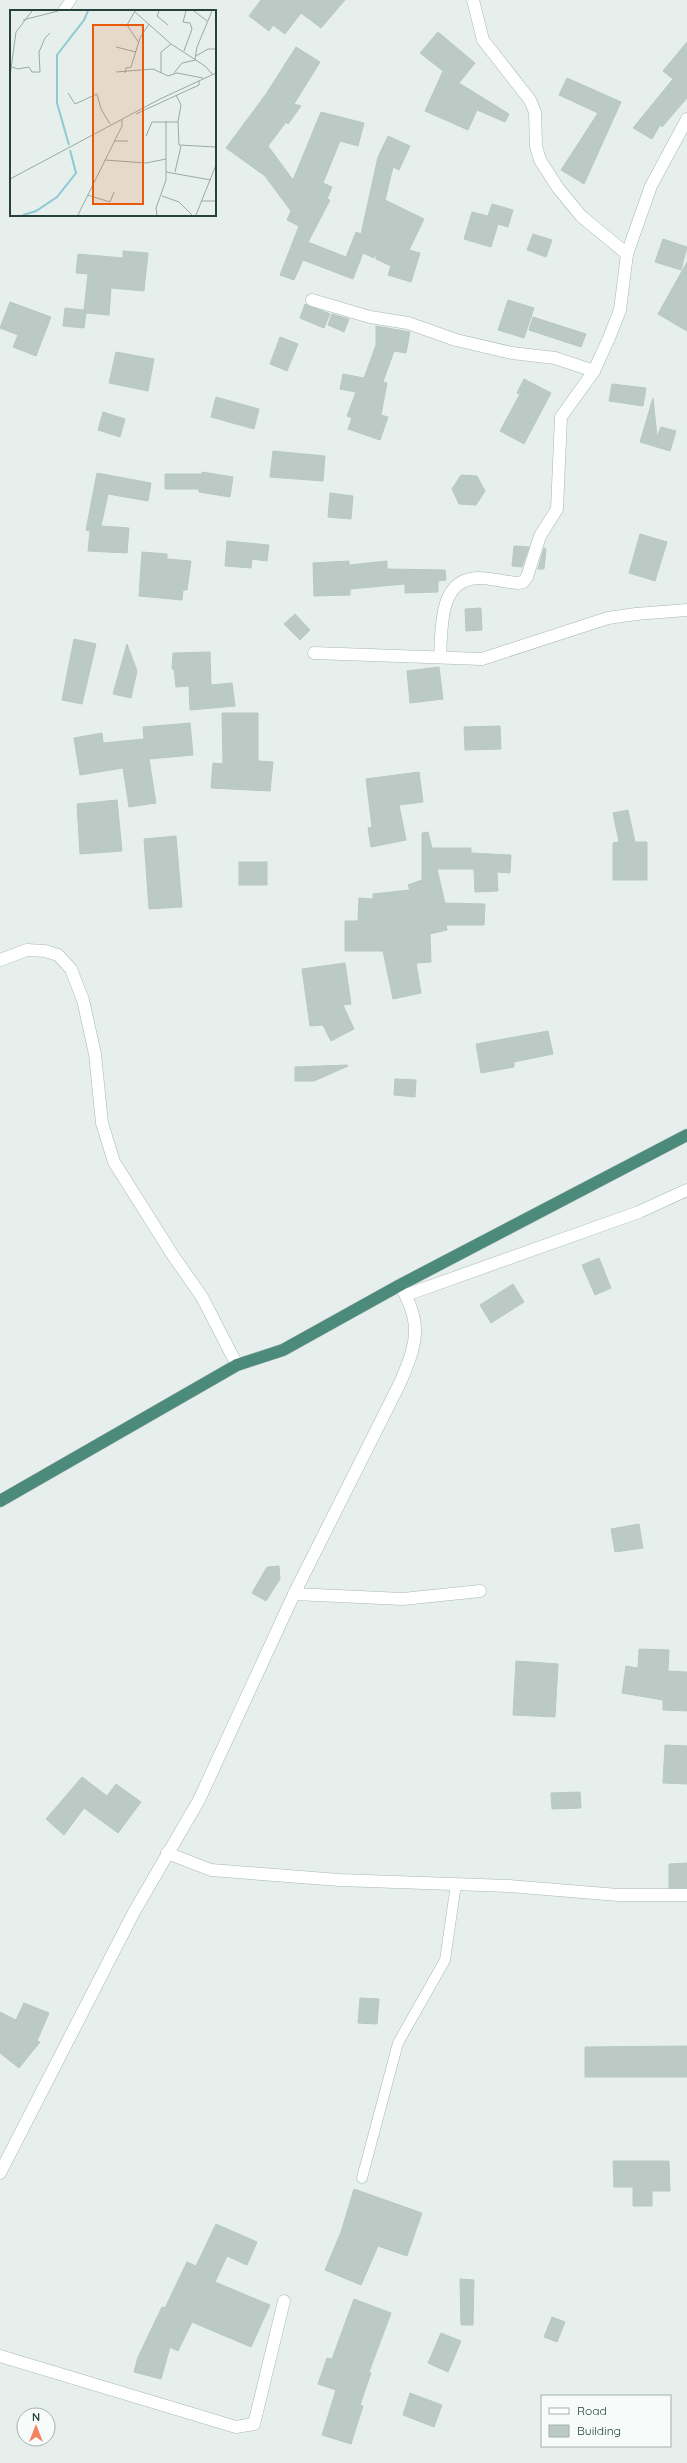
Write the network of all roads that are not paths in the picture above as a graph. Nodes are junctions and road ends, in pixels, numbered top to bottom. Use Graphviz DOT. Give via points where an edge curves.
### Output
graph roads {
  1 [pos="71,0"];
  2 [pos="473,0"];
  3 [pos="64,10"];
  4 [pos="687,119"];
  5 [pos="627,254"];
  6 [pos="312,300"];
  7 [pos="594,371"];
  8 [pos="687,610"];
  9 [pos="314,653"];
  10 [pos="440,657"];
  11 [pos="0,960"];
  12 [pos="687,1134"];
  13 [pos="687,1190"];
  14 [pos="403,1290"];
  15 [pos="237,1365"];
  16 [pos="0,1501"];
  17 [pos="480,1591"];
  18 [pos="294,1594"];
  19 [pos="167,1853"];
  20 [pos="456,1884"];
  21 [pos="687,1895"];
  22 [pos="0,2173"];
  23 [pos="362,2178"];
  24 [pos="284,2301"];
  25 [pos="0,2356"];
  1 -- 3 [label="lane"];
  2 -- 5 [label="street" via="483,40 530,100 535,112 536,146 540,160 558,188 581,216"];
  4 -- 5 [label="street" via="651,186"];
  5 -- 7 [label="street" via="620,310"];
  6 -- 7 [label="street" via="370,317 408,323 463,341 512,353 555,358"];
  7 -- 10 [label="street" via="561,417 557,509 540,536 526,579 518,583 477,578 462,582 453,588 445,604"];
  8 -- 10 [label="street" via="608,618 482,659"];
  9 -- 10 [label="street"];
  11 -- 15 [label="street" via="27,950 45,951 58,955 71,968 83,1000 95,1054 102,1123 114,1162 202,1297"];
  12 -- 14 [label="highway"];
  13 -- 14 [label="street" via="639,1212"];
  14 -- 15 [label="highway" via="283,1350"];
  14 -- 18 [label="street" via="417,1334 415,1347 400,1383"];
  15 -- 16 [label="highway"];
  17 -- 18 [label="street" via="403,1599"];
  18 -- 19 [label="street" via="199,1800"];
  19 -- 20 [label="street" via="211,1870 339,1880"];
  19 -- 22 [label="street"];
  20 -- 21 [label="street" via="618,1895"];
  20 -- 23 [label="lane" via="445,1960 398,2043"];
  24 -- 25 [label="street" via="254,2424 236,2427"];
}
